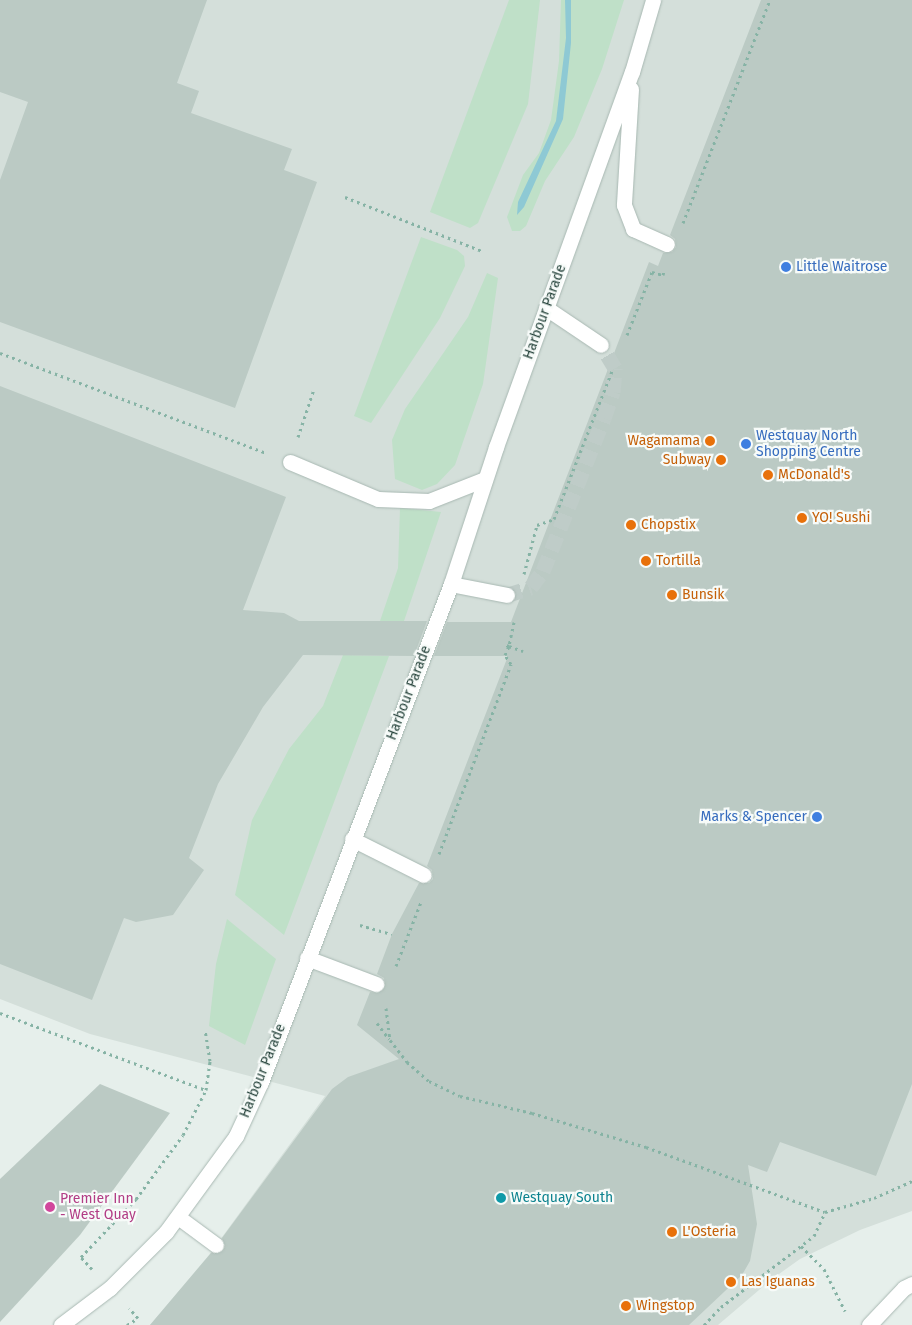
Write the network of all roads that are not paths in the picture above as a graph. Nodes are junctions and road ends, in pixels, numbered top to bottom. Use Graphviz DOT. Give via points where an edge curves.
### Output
graph roads {
  1 [pos="653,0"];
  2 [pos="632,72"];
  3 [pos="667,244"];
  4 [pos="546,308"];
  5 [pos="601,345"];
  6 [pos="290,462"];
  7 [pos="485,479"];
  8 [pos="451,584"];
  9 [pos="507,595"];
  10 [pos="352,839"];
  11 [pos="424,875"];
  12 [pos="307,958"];
  13 [pos="376,984"];
  14 [pos="178,1217"];
  15 [pos="216,1245"];
  16 [pos="912,1284"];
  17 [pos="61,1325"];
  18 [pos="869,1325"];
  1 -- 2 [label="street, Harbour Parade"];
  2 -- 3 [label="street" via="624,205 633,229"];
  2 -- 4 [label="street, Harbour Parade"];
  4 -- 5 [label="street"];
  4 -- 7 [label="street, Harbour Parade"];
  6 -- 7 [label="street" via="378,499 429,501"];
  7 -- 8 [label="street, Harbour Parade"];
  8 -- 9 [label="street"];
  8 -- 10 [label="street, Harbour Parade"];
  10 -- 11 [label="street"];
  10 -- 12 [label="street, Harbour Parade"];
  12 -- 13 [label="street"];
  12 -- 14 [label="street, Harbour Parade" via="261,1082 236,1136"];
  14 -- 15 [label="street"];
  14 -- 17 [label="street, Harbour Parade" via="110,1288"];
  16 -- 18 [label="street" via="904,1288"];
}
